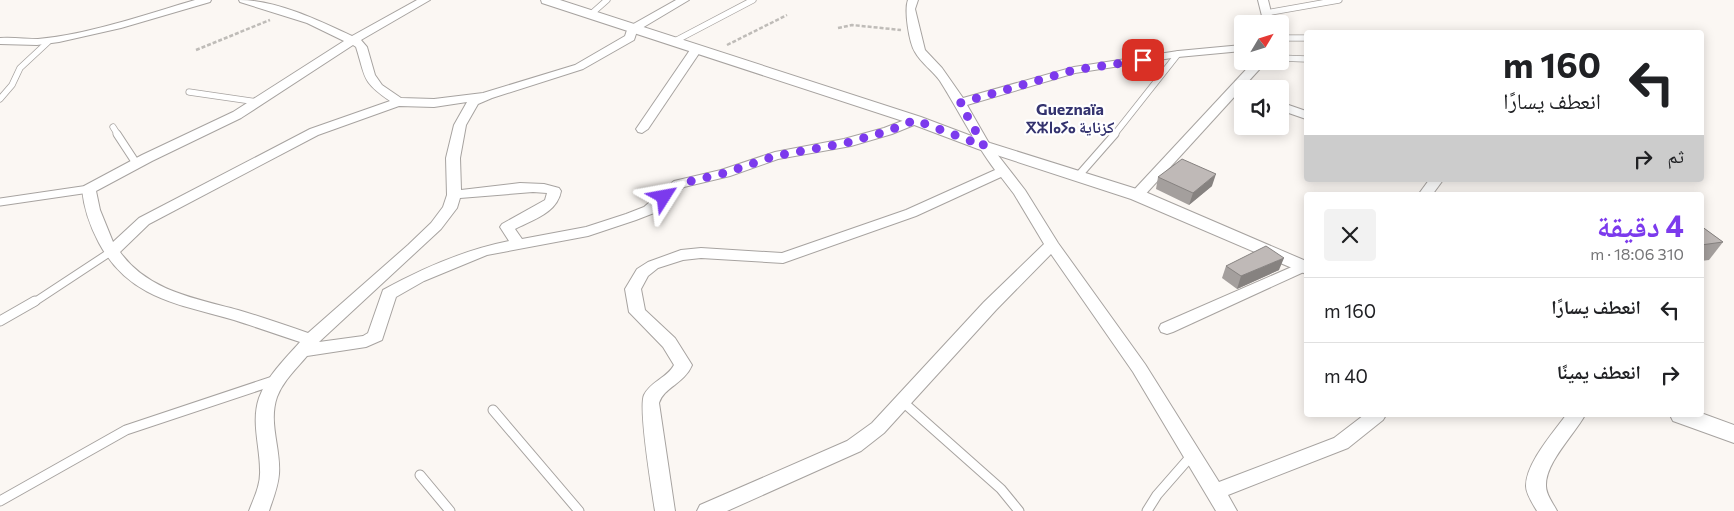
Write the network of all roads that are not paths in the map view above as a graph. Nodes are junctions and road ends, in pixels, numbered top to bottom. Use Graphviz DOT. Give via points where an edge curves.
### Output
graph roads {
  1 [pos="206,0"];
  2 [pos="244,0"];
  3 [pos="425,0"];
  4 [pos="547,0"];
  5 [pos="607,0"];
  6 [pos="684,0"];
  7 [pos="753,0"];
  8 [pos="913,0"];
  9 [pos="1262,0"];
  10 [pos="1339,0"];
  11 [pos="1266,12"];
  12 [pos="590,15"];
  13 [pos="1267,15"];
  14 [pos="632,29"];
  15 [pos="1289,38"];
  16 [pos="1304,38"];
  17 [pos="353,40"];
  18 [pos="0,41"];
  19 [pos="675,41"];
  20 [pos="48,42"];
  21 [pos="1234,49"];
  22 [pos="703,52"];
  23 [pos="1178,54"];
  24 [pos="1289,58"];
  25 [pos="1304,59"];
  26 [pos="1254,70"];
  27 [pos="1246,80"];
  28 [pos="190,92"];
  29 [pos="488,95"];
  30 [pos="1234,95"];
  31 [pos="0,99"];
  32 [pos="258,102"];
  33 [pos="398,102"];
  34 [pos="960,103"];
  35 [pos="1289,109"];
  36 [pos="1304,114"];
  37 [pos="915,120"];
  38 [pos="113,127"];
  39 [pos="642,129"];
  40 [pos="984,146"];
  41 [pos="136,163"];
  42 [pos="1003,170"];
  43 [pos="1079,175"];
  44 [pos="89,189"];
  45 [pos="454,195"];
  46 [pos="1137,195"];
  47 [pos="0,202"];
  48 [pos="518,244"];
  49 [pos="1052,246"];
  50 [pos="112,251"];
  51 [pos="1304,268"];
  52 [pos="1304,268"];
  53 [pos="0,321"];
  54 [pos="1167,328"];
  55 [pos="307,345"];
  56 [pos="278,380"];
  57 [pos="903,402"];
  58 [pos="493,410"];
  59 [pos="1374,417"];
  60 [pos="1575,417"];
  61 [pos="1687,417"];
  62 [pos="1734,434"];
  63 [pos="1193,454"];
  64 [pos="420,475"];
  65 [pos="1215,492"];
  66 [pos="0,501"];
  67 [pos="259,511"];
  68 [pos="450,511"];
  69 [pos="579,511"];
  70 [pos="665,511"];
  71 [pos="707,511"];
  72 [pos="1019,511"];
  73 [pos="1148,511"];
  74 [pos="1227,511"];
  75 [pos="1547,511"];
  1 -- 20 [label="street"];
  2 -- 17 [label="street" via="311,21"];
  3 -- 17 [label="street"];
  4 -- 12 [label="street"];
  5 -- 12 [label="lane"];
  6 -- 14 [label="street"];
  7 -- 19 [label="lane"];
  8 -- 34 [label="street" via="910,9 920,51 938,70"];
  9 -- 11 [label="street"];
  10 -- 11 [label="lane"];
  11 -- 13 [label="street"];
  12 -- 14 [label="street"];
  14 -- 19 [label="street"];
  14 -- 29 [label="street" via="630,38 623,44 579,67"];
  15 -- 16 [label="lane"];
  17 -- 32 [label="street"];
  17 -- 33 [label="street" via="363,47 364,64 378,90"];
  18 -- 20 [label="street"];
  19 -- 22 [label="street"];
  20 -- 31 [label="lane" via="20,68"];
  21 -- 23 [label="street"];
  22 -- 37 [label="street"];
  22 -- 39 [label="street"];
  23 -- 34 [label="street" via="1074,70"];
  23 -- 43 [label="lane"];
  24 -- 25 [label="lane"];
  26 -- 27 [label="street"];
  28 -- 32 [label="lane"];
  29 -- 33 [label="street" via="434,103"];
  29 -- 45 [label="street" via="473,102 460,125 454,158"];
  30 -- 46 [label="street"];
  32 -- 41 [label="street" via="216,126"];
  33 -- 50 [label="street" via="314,132 144,221"];
  34 -- 40 [label="street"];
  35 -- 36 [label="street"];
  37 -- 40 [label="street"];
  37 -- 48 [label="street" via="846,143 775,156 679,184 649,210 588,231"];
  38 -- 41 [label="lane"];
  40 -- 42 [label="street"];
  40 -- 43 [label="street"];
  41 -- 44 [label="street"];
  42 -- 49 [label="street"];
  42 -- 70 [label="street" via="911,214 783,258 701,253 680,255 653,265 642,273 634,289 637,312 659,330 683,365 678,374 655,390 650,403"];
  43 -- 46 [label="street"];
  44 -- 47 [label="lane"];
  44 -- 50 [label="street" via="90,208"];
  45 -- 48 [label="street" via="528,188 554,191 548,206 506,227"];
  45 -- 55 [label="street" via="450,208 436,226"];
  46 -- 51 [label="street"];
  48 -- 55 [label="street" via="483,251 419,276 389,294 376,336 366,341"];
  49 -- 57 [label="street" via="990,306"];
  49 -- 63 [label="street" via="1139,368"];
  50 -- 53 [label="lane"];
  50 -- 55 [label="street" via="129,274 157,291"];
  52 -- 54 [label="street"];
  55 -- 56 [label="street"];
  56 -- 66 [label="lane" via="126,430"];
  56 -- 67 [label="street" via="268,398 264,418 270,472"];
  57 -- 71 [label="street" via="878,428 854,446"];
  57 -- 72 [label="lane" via="1001,489"];
  58 -- 69 [label="lane"];
  59 -- 65 [label="street" via="1341,442"];
  60 -- 75 [label="street" via="1537,477 1536,488"];
  61 -- 62 [label="street"];
  63 -- 65 [label="street"];
  63 -- 73 [label="lane"];
  64 -- 68 [label="lane"];
  65 -- 74 [label="street"];
}
